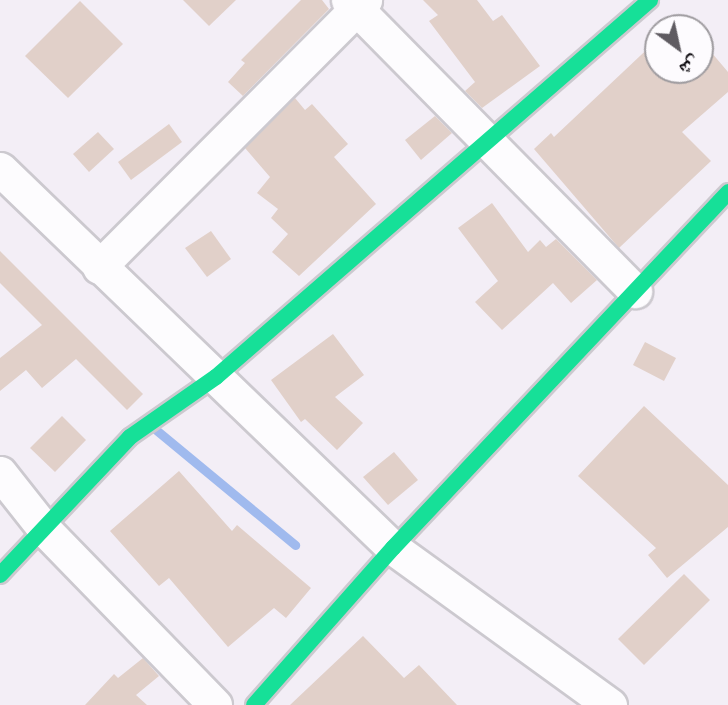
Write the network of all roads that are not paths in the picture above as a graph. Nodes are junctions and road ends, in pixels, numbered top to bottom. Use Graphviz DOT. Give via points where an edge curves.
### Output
graph roads {
  1 [pos="650,0"];
  2 [pos="356,3"];
  3 [pos="489,139"];
  4 [pos="0,169"];
  5 [pos="728,191"];
  6 [pos="99,267"];
  7 [pos="635,291"];
  8 [pos="216,377"];
  9 [pos="0,473"];
  10 [pos="45,530"];
  11 [pos="393,548"];
  12 [pos="0,575"];
  13 [pos="215,705"];
  14 [pos="254,705"];
  15 [pos="610,705"];
  1 -- 3 [label="street"];
  2 -- 3 [label="street"];
  2 -- 6 [label="street"];
  3 -- 7 [label="street"];
  3 -- 8 [label="street"];
  4 -- 6 [label="street"];
  5 -- 7 [label="street"];
  6 -- 8 [label="street"];
  7 -- 11 [label="street"];
  8 -- 10 [label="street" via="130,437 88,477"];
  8 -- 11 [label="street"];
  9 -- 10 [label="street"];
  10 -- 12 [label="street"];
  10 -- 13 [label="street"];
  11 -- 14 [label="street"];
  11 -- 15 [label="street"];
}
